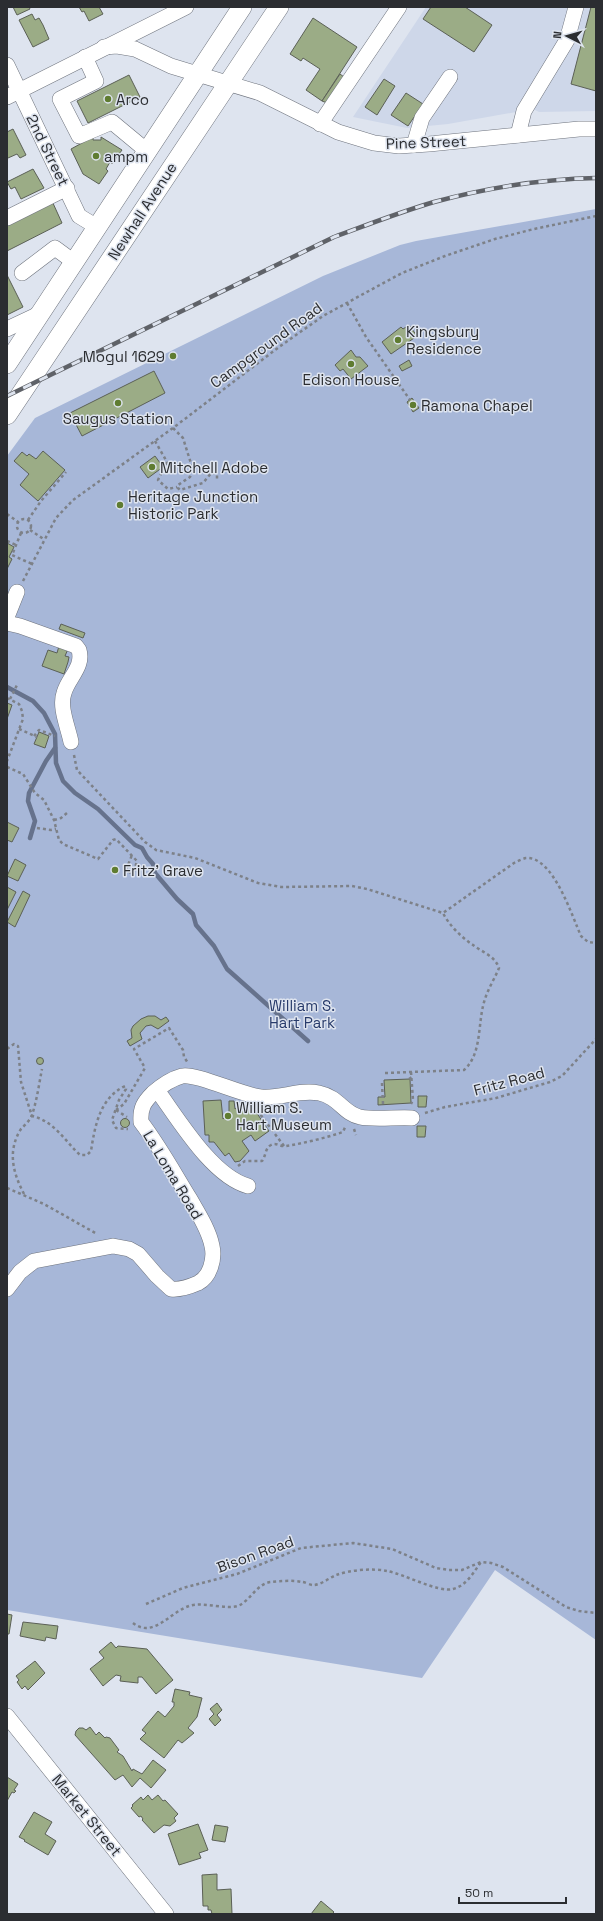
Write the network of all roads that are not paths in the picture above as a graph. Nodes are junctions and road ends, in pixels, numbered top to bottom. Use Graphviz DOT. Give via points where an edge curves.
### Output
graph roads {
  1 [pos="186,7"];
  2 [pos="242,7"];
  3 [pos="279,7"];
  4 [pos="399,7"];
  5 [pos="576,7"];
  6 [pos="104,47"];
  7 [pos="85,57"];
  8 [pos="7,65"];
  9 [pos="198,74"];
  10 [pos="450,77"];
  11 [pos="228,83"];
  12 [pos="13,94"];
  13 [pos="320,124"];
  14 [pos="596,129"];
  15 [pos="518,135"];
  16 [pos="414,145"];
  17 [pos="147,151"];
  18 [pos="67,188"];
  19 [pos="7,218"];
  20 [pos="97,227"];
  21 [pos="74,262"];
  22 [pos="22,273"];
  23 [pos="40,313"];
  24 [pos="7,329"];
  25 [pos="7,364"];
  26 [pos="7,415"];
  27 [pos="17,592"];
  28 [pos="7,617"];
  29 [pos="7,623"];
  30 [pos="71,742"];
  31 [pos="157,1090"];
  32 [pos="412,1118"];
  33 [pos="248,1186"];
  34 [pos="7,1289"];
  35 [pos="7,1716"];
  36 [pos="166,1914"];
  1 -- 6 [label="street"];
  2 -- 9 [label="main road, Newhall Avenue"];
  3 -- 11 [label="main road, Newhall Avenue"];
  4 -- 13 [label="street"];
  5 -- 15 [label="street" via="567,40 524,111"];
  6 -- 7 [label="street"];
  6 -- 9 [label="street, Pine Street" via="135,49 171,66"];
  7 -- 12 [label="street"];
  7 -- 17 [label="street" via="96,81 60,99 79,136 112,122"];
  8 -- 12 [label="street, 2nd Street"];
  9 -- 11 [label="street, Pine Street"];
  9 -- 17 [label="main road, Newhall Avenue"];
  10 -- 16 [label="street" via="422,118"];
  11 -- 13 [label="street, Pine Street" via="260,93"];
  11 -- 26 [label="main road, Newhall Avenue"];
  12 -- 18 [label="street, 2nd Street"];
  13 -- 16 [label="street, Pine Street" via="362,140"];
  14 -- 15 [label="street, Pine Street"];
  15 -- 16 [label="street, Pine Street"];
  17 -- 20 [label="main road, Newhall Avenue"];
  18 -- 19 [label="street"];
  18 -- 20 [label="street, 2nd Street" via="79,216"];
  20 -- 21 [label="main road, Newhall Avenue"];
  21 -- 22 [label="street" via="55,248"];
  21 -- 23 [label="main road, Newhall Avenue"];
  23 -- 24 [label="street"];
  23 -- 25 [label="main road, Newhall Avenue"];
  27 -- 28 [label="street"];
  29 -- 30 [label="street" via="76,646 80,650 79,662 63,698"];
  31 -- 32 [label="street, La Loma Road" via="184,1076 263,1097 300,1092 319,1093 334,1098 350,1114 362,1118"];
  31 -- 33 [label="street" via="208,1158 230,1179"];
  31 -- 34 [label="street, La Loma Road" via="143,1104 141,1122 170,1164 212,1244 212,1264 202,1281 177,1290 165,1284 145,1260 120,1246 34,1261 20,1272"];
  35 -- 36 [label="street, Market Street"];
}
